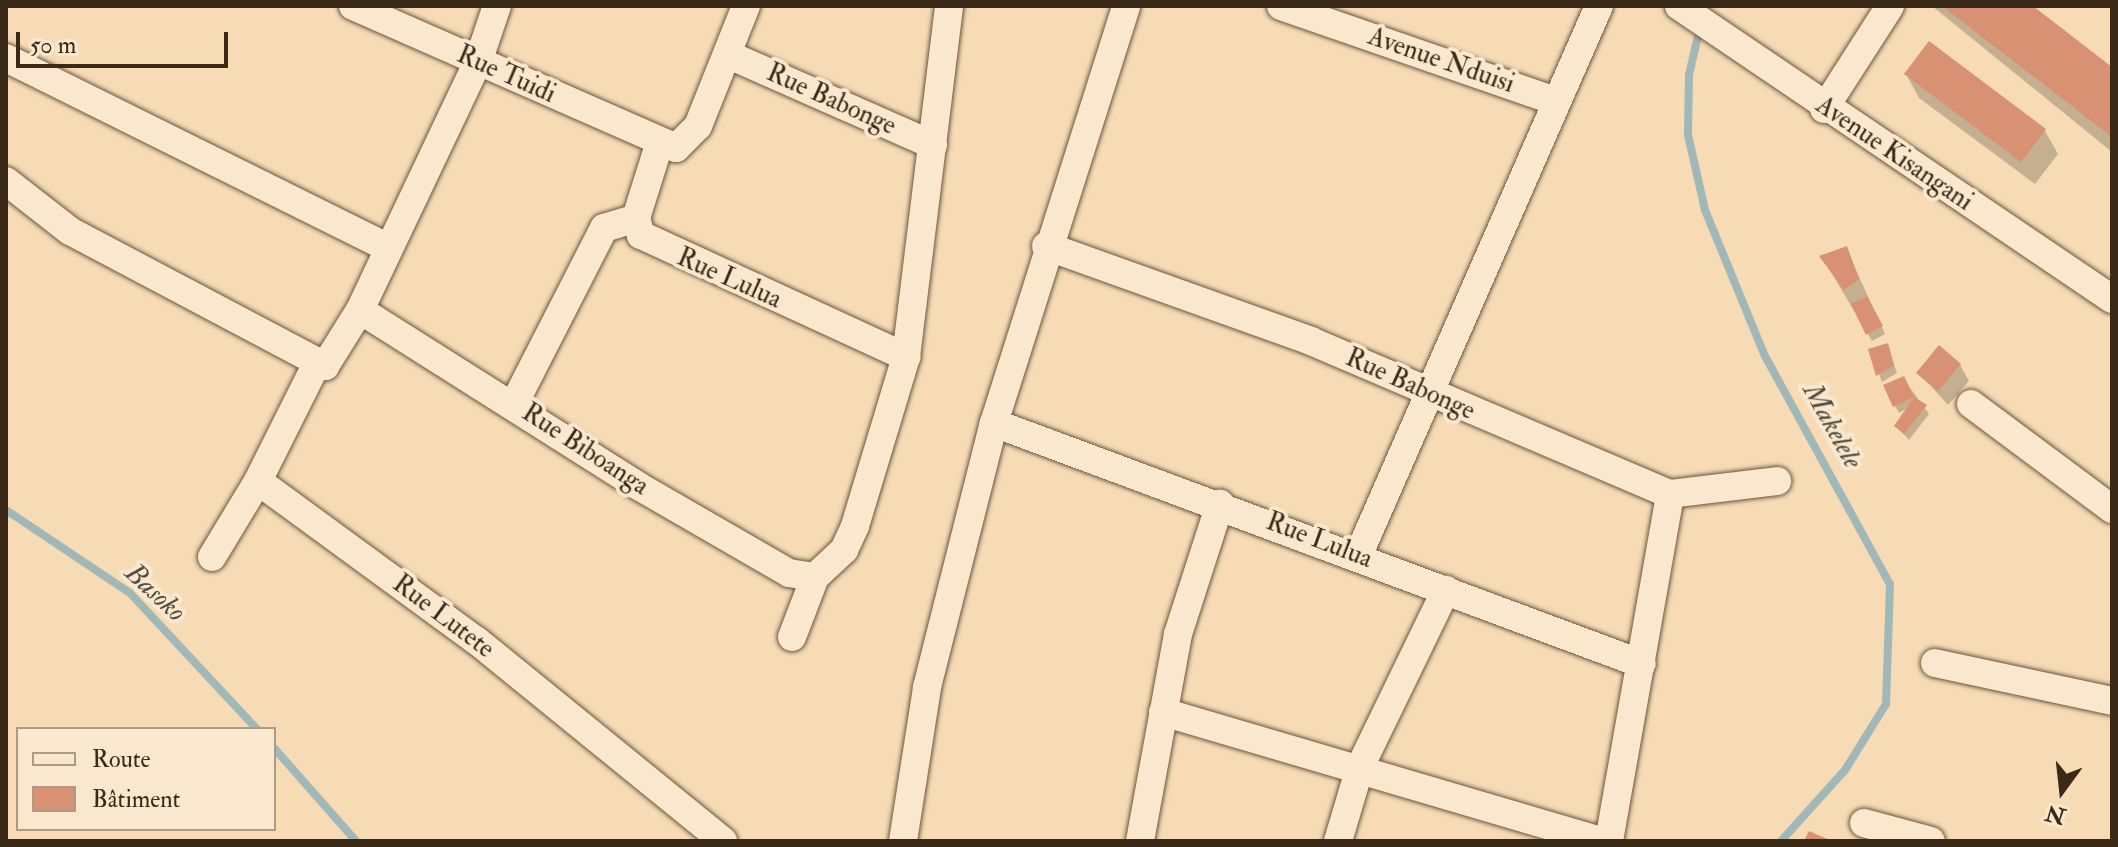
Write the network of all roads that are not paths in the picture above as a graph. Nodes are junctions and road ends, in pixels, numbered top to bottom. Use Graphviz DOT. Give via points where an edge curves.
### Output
graph roads {
  1 [pos="353,6"];
  2 [pos="497,6"];
  3 [pos="746,6"];
  4 [pos="949,6"];
  5 [pos="1126,6"];
  6 [pos="1281,6"];
  7 [pos="1599,6"];
  8 [pos="1679,6"];
  9 [pos="1890,6"];
  10 [pos="729,55"];
  11 [pos="6,58"];
  12 [pos="478,62"];
  13 [pos="1555,101"];
  14 [pos="1824,109"];
  15 [pos="659,145"];
  16 [pos="933,145"];
  17 [pos="6,181"];
  18 [pos="636,218"];
  19 [pos="1046,246"];
  20 [pos="388,248"];
  21 [pos="2112,299"];
  22 [pos="360,310"];
  23 [pos="906,357"];
  24 [pos="320,366"];
  25 [pos="1426,394"];
  26 [pos="514,404"];
  27 [pos="1971,404"];
  28 [pos="994,423"];
  29 [pos="258,481"];
  30 [pos="1777,481"];
  31 [pos="1670,494"];
  32 [pos="1220,504"];
  33 [pos="2112,509"];
  34 [pos="1358,556"];
  35 [pos="212,557"];
  36 [pos="815,577"];
  37 [pos="1446,590"];
  38 [pos="792,637"];
  39 [pos="1935,663"];
  40 [pos="1642,664"];
  41 [pos="2112,701"];
  42 [pos="1163,712"];
  43 [pos="1360,767"];
  44 [pos="1864,823"];
  45 [pos="723,841"];
  46 [pos="903,841"];
  47 [pos="1140,841"];
  48 [pos="1338,841"];
  49 [pos="1602,841"];
  50 [pos="1609,841"];
  51 [pos="1931,841"];
  1 -- 12 [label="street, Rue Tuidi"];
  2 -- 12 [label="street"];
  3 -- 10 [label="street"];
  4 -- 16 [label="street"];
  5 -- 19 [label="street"];
  6 -- 13 [label="street, Avenue Nduisi"];
  7 -- 13 [label="street"];
  8 -- 14 [label="street, Avenue Kisangani"];
  9 -- 14 [label="street"];
  10 -- 15 [label="street" via="688,142"];
  10 -- 16 [label="street, Rue Babonge"];
  11 -- 20 [label="street"];
  12 -- 15 [label="street, Rue Tuidi"];
  12 -- 20 [label="street"];
  13 -- 25 [label="street"];
  14 -- 21 [label="street, Avenue Kisangani"];
  15 -- 18 [label="street"];
  16 -- 23 [label="street"];
  17 -- 24 [label="street" via="54,222"];
  18 -- 23 [label="street, Rue Lulua" via="641,235 660,248"];
  18 -- 26 [label="street" via="604,228"];
  19 -- 25 [label="street, Rue Babonge" via="1311,341"];
  19 -- 28 [label="street"];
  20 -- 22 [label="street"];
  22 -- 24 [label="street"];
  22 -- 26 [label="street, Rue Biboanga"];
  23 -- 36 [label="street" via="855,526 844,550"];
  24 -- 29 [label="street"];
  25 -- 31 [label="street, Rue Babonge"];
  25 -- 34 [label="street"];
  26 -- 36 [label="street, Rue Biboanga" via="667,503 789,573"];
  27 -- 33 [label="street"];
  28 -- 32 [label="street, Rue Lulua"];
  28 -- 46 [label="street" via="927,687"];
  29 -- 35 [label="street"];
  29 -- 45 [label="street, Rue Lutete" via="477,641"];
  30 -- 31 [label="street, Rue Babonge"];
  31 -- 40 [label="street"];
  32 -- 34 [label="street, Rue Lulua"];
  32 -- 42 [label="street" via="1185,609"];
  34 -- 37 [label="street, Rue Lulua"];
  36 -- 38 [label="street"];
  37 -- 40 [label="street, Rue Lulua"];
  37 -- 43 [label="street"];
  39 -- 41 [label="street"];
  40 -- 50 [label="street"];
  42 -- 43 [label="street"];
  42 -- 47 [label="street"];
  43 -- 48 [label="street"];
  43 -- 49 [label="street"];
  44 -- 51 [label="street"];
}
